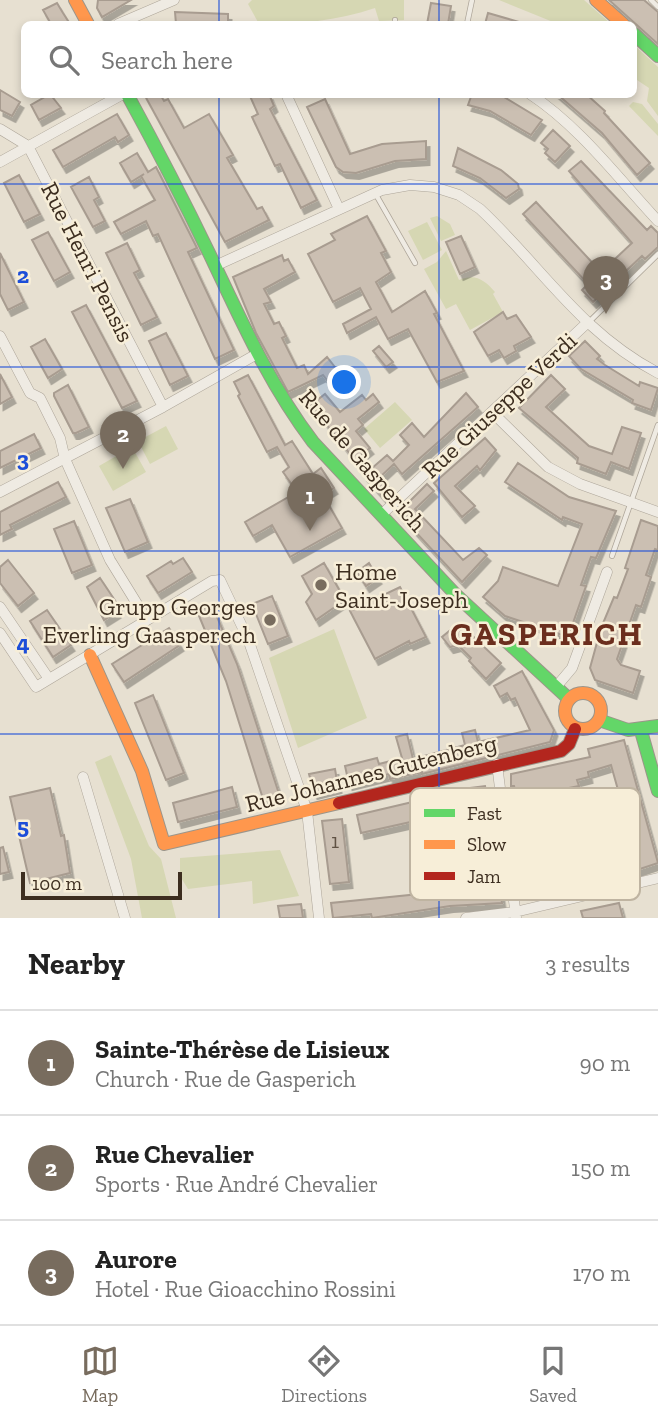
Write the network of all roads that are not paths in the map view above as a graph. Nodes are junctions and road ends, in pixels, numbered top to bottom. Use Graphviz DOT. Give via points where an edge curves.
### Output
graph roads {
  1 [pos="75,0"];
  2 [pos="174,0"];
  3 [pos="472,0"];
  4 [pos="596,0"];
  5 [pos="651,0"];
  6 [pos="658,7"];
  7 [pos="86,21"];
  8 [pos="125,21"];
  9 [pos="468,21"];
  10 [pos="620,21"];
  11 [pos="637,36"];
  12 [pos="658,54"];
  13 [pos="118,98"];
  14 [pos="127,98"];
  15 [pos="292,98"];
  16 [pos="536,98"];
  17 [pos="0,130"];
  18 [pos="28,146"];
  19 [pos="0,162"];
  20 [pos="375,192"];
  21 [pos="339,209"];
  22 [pos="658,221"];
  23 [pos="658,254"];
  24 [pos="415,263"];
  25 [pos="215,266"];
  26 [pos="587,323"];
  27 [pos="0,336"];
  28 [pos="3,349"];
  29 [pos="255,355"];
  30 [pos="658,373"];
  31 [pos="163,407"];
  32 [pos="492,412"];
  33 [pos="658,425"];
  34 [pos="65,459"];
  35 [pos="0,492"];
  36 [pos="630,502"];
  37 [pos="658,512"];
  38 [pos="381,515"];
  39 [pos="612,556"];
  40 [pos="607,572"];
  41 [pos="0,607"];
  42 [pos="10,620"];
  43 [pos="147,620"];
  44 [pos="0,627"];
  45 [pos="0,633"];
  46 [pos="90,655"];
  47 [pos="47,680"];
  48 [pos="556,687"];
  49 [pos="569,699"];
  50 [pos="599,720"];
  51 [pos="658,726"];
  52 [pos="575,729"];
  53 [pos="641,731"];
  54 [pos="498,764"];
  55 [pos="83,777"];
  56 [pos="501,788"];
  57 [pos="658,790"];
  58 [pos="307,811"];
  59 [pos="658,878"];
  60 [pos="640,883"];
  61 [pos="574,900"];
  62 [pos="516,915"];
  63 [pos="125,918"];
  64 [pos="319,918"];
  65 [pos="466,918"];
  1 -- 7 [label="street"];
  2 -- 8 [label="street"];
  3 -- 9 [label="lane"];
  4 -- 10 [label="street"];
  5 -- 6 [label="lane"];
  11 -- 12 [label="street"];
  13 -- 18 [label="street"];
  14 -- 25 [label="street, Rue de Gasperich"];
  15 -- 21 [label="street"];
  16 -- 22 [label="street" via="587,142"];
  17 -- 18 [label="street"];
  18 -- 19 [label="street"];
  18 -- 31 [label="street, Rue Henri Pensis"];
  20 -- 21 [label="street"];
  20 -- 24 [label="lane"];
  20 -- 26 [label="street" via="410,185 459,195 498,225"];
  21 -- 25 [label="street"];
  23 -- 26 [label="lane"];
  25 -- 29 [label="street, Rue de Gasperich"];
  26 -- 30 [label="street" via="612,346"];
  26 -- 32 [label="street, Rue Giuseppe Verdi"];
  27 -- 28 [label="street"];
  28 -- 34 [label="street" via="30,393 40,398"];
  29 -- 31 [label="street"];
  29 -- 38 [label="street, Rue de Gasperich" via="306,432"];
  31 -- 34 [label="street"];
  32 -- 36 [label="street" via="548,467"];
  32 -- 38 [label="street, Rue Giuseppe Verdi"];
  33 -- 36 [label="lane"];
  34 -- 35 [label="street"];
  34 -- 43 [label="street" via="110,559"];
  36 -- 37 [label="street"];
  36 -- 39 [label="lane"];
  38 -- 48 [label="street, Rue de Gasperich" via="456,595"];
  40 -- 48 [label="street" via="572,668"];
  41 -- 42 [label="street"];
  42 -- 44 [label="street"];
  42 -- 47 [label="street"];
  43 -- 46 [label="street"];
  43 -- 58 [label="street" via="212,580 220,580 258,665"];
  45 -- 47 [label="street" via="36,687"];
  46 -- 47 [label="street"];
  46 -- 58 [label="street, Rue Johannes Gutenberg" via="154,800 164,844"];
  48 -- 49 [label="street, Rue de Gasperich"];
  49 -- 50 [label="street" via="580,693 593,696 601,707"];
  49 -- 52 [label="street" via="566,718"];
  50 -- 52 [label="street" via="592,727"];
  50 -- 53 [label="street" via="619,731"];
  51 -- 53 [label="street"];
  52 -- 54 [label="street, Rue Johannes Gutenberg" via="561,751"];
  53 -- 57 [label="street"];
  54 -- 56 [label="street"];
  54 -- 58 [label="street, Rue Johannes Gutenberg"];
  55 -- 63 [label="street"];
  58 -- 64 [label="street"];
  59 -- 60 [label="street"];
  61 -- 62 [label="street"];
  62 -- 65 [label="street"];
}
